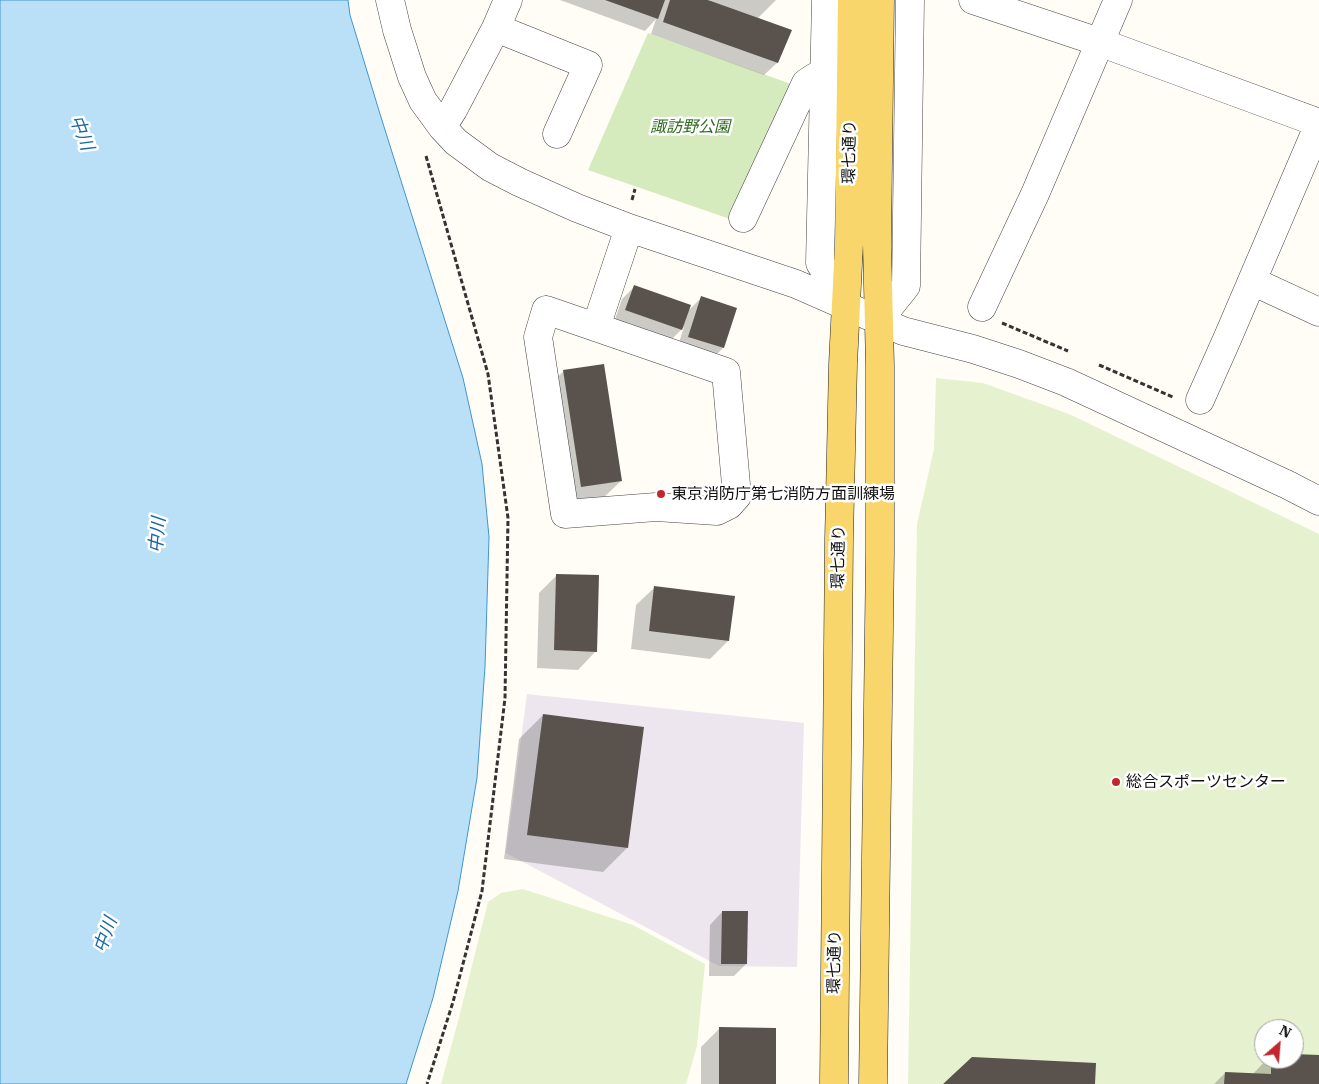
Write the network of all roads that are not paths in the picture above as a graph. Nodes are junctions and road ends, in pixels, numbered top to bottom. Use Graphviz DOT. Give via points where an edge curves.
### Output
graph roads {
  1 [pos="390,0"];
  2 [pos="508,0"];
  3 [pos="826,0"];
  4 [pos="852,0"];
  5 [pos="880,0"];
  6 [pos="910,0"];
  7 [pos="973,0"];
  8 [pos="1118,0"];
  9 [pos="496,28"];
  10 [pos="1099,42"];
  11 [pos="824,77"];
  12 [pos="1319,124"];
  13 [pos="442,127"];
  14 [pos="557,134"];
  15 [pos="743,218"];
  16 [pos="629,228"];
  17 [pos="1252,282"];
  18 [pos="846,307"];
  19 [pos="982,307"];
  20 [pos="1319,312"];
  21 [pos="878,321"];
  22 [pos="596,328"];
  23 [pos="1200,400"];
  24 [pos="1319,501"];
  25 [pos="834,1084"];
  26 [pos="873,1084"];
  1 -- 13 [label="street" via="412,77 423,101"];
  2 -- 9 [label="street"];
  3 -- 11 [label="street"];
  4 -- 18 [label="main road, 環七通り"];
  5 -- 21 [label="main road, 環七通り"];
  6 -- 21 [label="street" via="906,286"];
  7 -- 10 [label="street"];
  8 -- 10 [label="street"];
  9 -- 13 [label="street"];
  9 -- 14 [label="street" via="588,65"];
  10 -- 12 [label="street"];
  10 -- 19 [label="street"];
  11 -- 15 [label="street" via="815,77 806,83"];
  11 -- 18 [label="street" via="820,263"];
  12 -- 17 [label="street"];
  13 -- 16 [label="street" via="456,142 490,167"];
  16 -- 18 [label="street" via="796,284"];
  16 -- 22 [label="street"];
  17 -- 20 [label="street"];
  17 -- 23 [label="street"];
  18 -- 21 [label="street"];
  18 -- 25 [label="main road, 環七通り" via="839,529"];
  21 -- 24 [label="street" via="925,338 973,349 1066,382"];
  21 -- 26 [label="main road, 環七通り" via="880,553"];
  22 -- 22 [label="street" via="726,372 737,496 729,505 716,511 656,507 565,514 538,338 546,310"];
}
